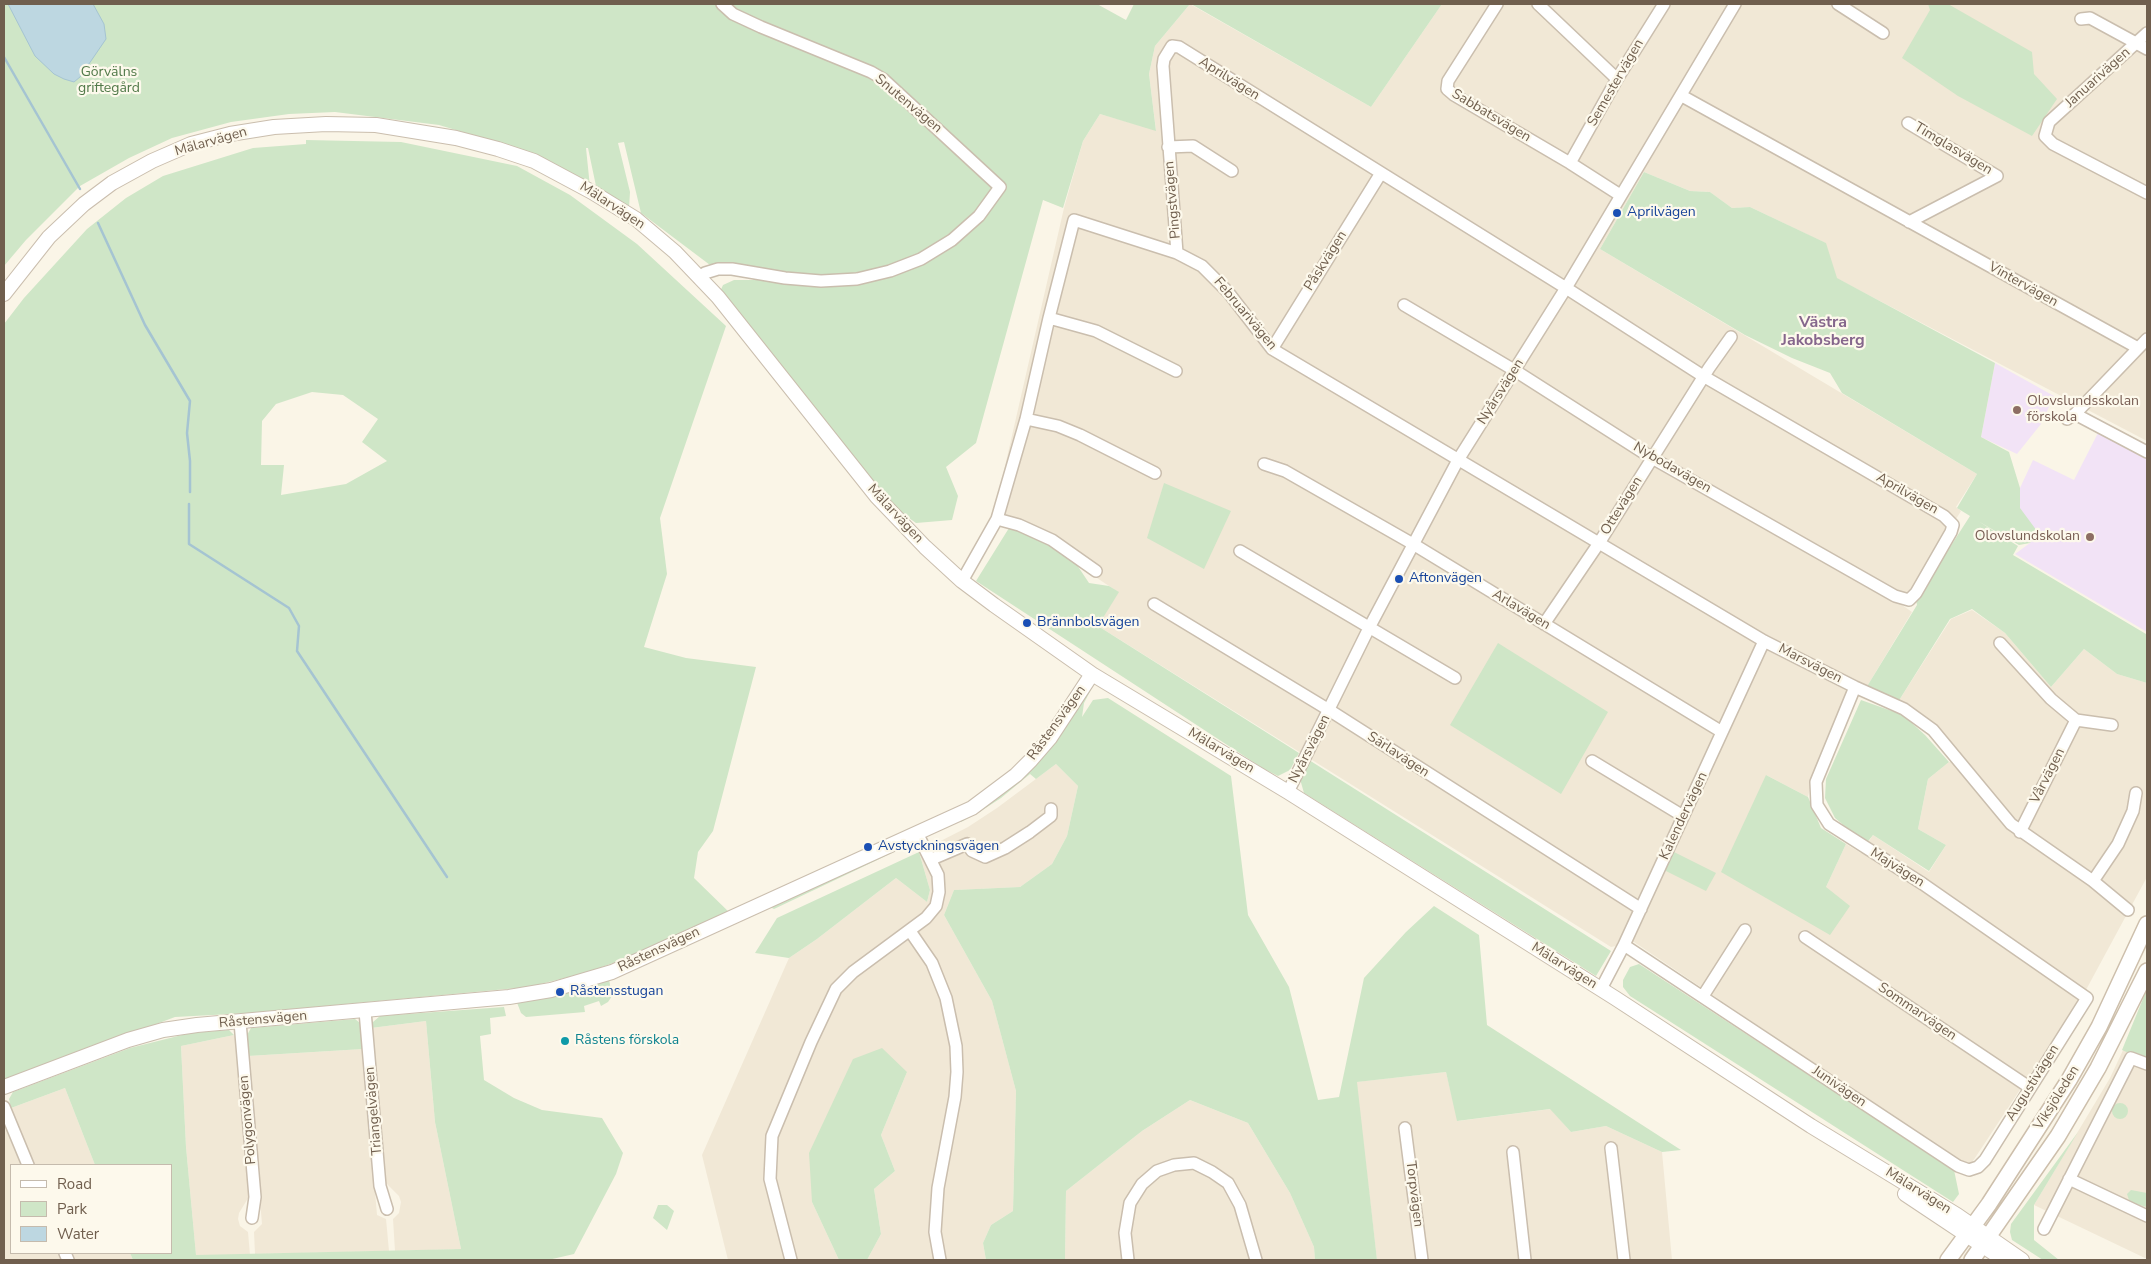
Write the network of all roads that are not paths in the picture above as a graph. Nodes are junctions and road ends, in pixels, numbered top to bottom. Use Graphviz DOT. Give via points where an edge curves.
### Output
graph roads {
  1 [pos="722,4"];
  2 [pos="1497,4"];
  3 [pos="1538,4"];
  4 [pos="1664,4"];
  5 [pos="1736,4"];
  6 [pos="1838,4"];
  7 [pos="2080,19"];
  8 [pos="1883,33"];
  9 [pos="2147,33"];
  10 [pos="2136,43"];
  11 [pos="1182,49"];
  12 [pos="2147,49"];
  13 [pos="1617,79"];
  14 [pos="1682,96"];
  15 [pos="1908,123"];
  16 [pos="1168,147"];
  17 [pos="1570,163"];
  18 [pos="1232,171"];
  19 [pos="1381,173"];
  20 [pos="2147,193"];
  21 [pos="1620,195"];
  22 [pos="1909,222"];
  23 [pos="1177,253"];
  24 [pos="699,278"];
  25 [pos="1566,288"];
  26 [pos="4,294"];
  27 [pos="1404,305"];
  28 [pos="1048,318"];
  29 [pos="1731,337"];
  30 [pos="2147,339"];
  31 [pos="2138,348"];
  32 [pos="1272,349"];
  33 [pos="1514,370"];
  34 [pos="1176,371"];
  35 [pos="1703,376"];
  36 [pos="1026,419"];
  37 [pos="2147,452"];
  38 [pos="1652,458"];
  39 [pos="1458,460"];
  40 [pos="1264,464"];
  41 [pos="1155,473"];
  42 [pos="997,519"];
  43 [pos="1598,543"];
  44 [pos="1413,544"];
  45 [pos="1240,551"];
  46 [pos="1933,565"];
  47 [pos="1096,571"];
  48 [pos="962,581"];
  49 [pos="1154,604"];
  50 [pos="1544,624"];
  51 [pos="1369,628"];
  52 [pos="1764,641"];
  53 [pos="2000,643"];
  54 [pos="1092,674"];
  55 [pos="1455,678"];
  56 [pos="1855,687"];
  57 [pos="1329,710"];
  58 [pos="2076,720"];
  59 [pos="2112,725"];
  60 [pos="1722,732"];
  61 [pos="1592,761"];
  62 [pos="1288,792"];
  63 [pos="2136,793"];
  64 [pos="1051,809"];
  65 [pos="1683,816"];
  66 [pos="2020,832"];
  67 [pos="917,833"];
  68 [pos="932,860"];
  69 [pos="2092,881"];
  70 [pos="1641,909"];
  71 [pos="2128,910"];
  72 [pos="2147,924"];
  73 [pos="1745,930"];
  74 [pos="910,931"];
  75 [pos="1805,937"];
  76 [pos="1624,945"];
  77 [pos="2147,971"];
  78 [pos="1601,989"];
  79 [pos="1703,996"];
  80 [pos="2087,998"];
  81 [pos="365,1011"];
  82 [pos="240,1022"];
  83 [pos="2147,1064"];
  84 [pos="4,1087"];
  85 [pos="2029,1087"];
  86 [pos="4,1107"];
  87 [pos="1405,1128"];
  88 [pos="1611,1148"];
  89 [pos="1513,1152"];
  90 [pos="28,1164"];
  91 [pos="1978,1167"];
  92 [pos="2069,1179"];
  93 [pos="387,1209"];
  94 [pos="2147,1216"];
  95 [pos="252,1218"];
  96 [pos="2044,1229"];
  97 [pos="1971,1231"];
  98 [pos="1986,1242"];
  99 [pos="791,1260"];
  100 [pos="940,1260"];
  101 [pos="1128,1260"];
  102 [pos="1256,1260"];
  103 [pos="1422,1260"];
  104 [pos="1525,1260"];
  105 [pos="1624,1260"];
  106 [pos="1948,1260"];
  107 [pos="1972,1260"];
  108 [pos="2004,1260"];
  109 [pos="2022,1260"];
  1 -- 24 [label="street, Snutenvägen" via="734,14 761,27 883,79 1000,187 979,216 952,240 921,259 890,271 856,279 821,281 718,268"];
  2 -- 17 [label="street, Sabbatsvägen" via="1448,81 1447,89"];
  3 -- 13 [label="street"];
  4 -- 13 [label="street, Semestervägen"];
  5 -- 14 [label="street, Nyårsvägen"];
  6 -- 8 [label="street"];
  7 -- 10 [label="street" via="2090,18"];
  9 -- 10 [label="street, Januarivägen"];
  10 -- 12 [label="street"];
  10 -- 20 [label="street, Januarivägen" via="2049,122 2045,136 2052,144"];
  11 -- 16 [label="street, Pingstvägen" via="1172,46 1164,59"];
  11 -- 19 [label="street, Aprilvägen"];
  13 -- 17 [label="street, Semestervägen"];
  14 -- 21 [label="street, Nyårsvägen"];
  14 -- 22 [label="street, Vintervägen"];
  15 -- 22 [label="street, Timglasvägen" via="1997,176"];
  16 -- 18 [label="street, Pingstvägen" via="1192,146"];
  16 -- 23 [label="street, Pingstvägen"];
  17 -- 21 [label="street, Sabbatsvägen"];
  19 -- 25 [label="street, Aprilvägen"];
  19 -- 32 [label="street, Påskvägen"];
  21 -- 25 [label="street, Nyårsvägen"];
  22 -- 31 [label="street, Vintervägen"];
  23 -- 28 [label="street, Februarivägen" via="1074,220"];
  23 -- 32 [label="street, Februarivägen" via="1213,275"];
  24 -- 26 [label="street, Mälarvägen" via="636,219 534,162 498,149 416,131 376,125 326,124 274,127 191,144 112,182 49,237"];
  24 -- 48 [label="street, Mälarvägen" via="718,297 877,497"];
  25 -- 33 [label="street, Nyårsvägen"];
  25 -- 35 [label="street, Aprilvägen"];
  27 -- 33 [label="street, Nybodavägen"];
  28 -- 34 [label="street" via="1096,331"];
  28 -- 36 [label="street"];
  29 -- 35 [label="street, Ottevägen"];
  30 -- 31 [label="street"];
  31 -- 37 [label="street" via="2071,417"];
  32 -- 39 [label="street, Februarivägen"];
  33 -- 38 [label="street, Nybodavägen"];
  33 -- 39 [label="street, Nyårsvägen"];
  35 -- 38 [label="street, Ottevägen"];
  35 -- 46 [label="street, Aprilvägen" via="1944,516 1953,526"];
  36 -- 41 [label="street" via="1080,435"];
  36 -- 42 [label="street"];
  38 -- 43 [label="street, Ottevägen"];
  38 -- 46 [label="street, Nybodavägen" via="1895,596 1908,600"];
  39 -- 43 [label="street, Marsvägen"];
  39 -- 44 [label="street, Nyårsvägen"];
  40 -- 44 [label="street, Arlavägen" via="1285,471"];
  42 -- 47 [label="street" via="1052,540"];
  42 -- 48 [label="street"];
  43 -- 50 [label="street, Ottevägen"];
  43 -- 52 [label="street, Marsvägen"];
  44 -- 50 [label="street, Arlavägen"];
  44 -- 51 [label="street, Nyårsvägen"];
  45 -- 51 [label="street"];
  48 -- 54 [label="street, Mälarvägen"];
  49 -- 57 [label="street, Särlavägen"];
  50 -- 60 [label="street, Arlavägen"];
  51 -- 55 [label="street"];
  51 -- 57 [label="street, Nyårsvägen"];
  52 -- 56 [label="street, Marsvägen"];
  52 -- 60 [label="street, Kalendervägen"];
  53 -- 58 [label="street"];
  54 -- 62 [label="street, Mälarvägen"];
  54 -- 67 [label="street, Råstensvägen" via="1050,738 1016,775 972,808"];
  56 -- 66 [label="street, Marsvägen" via="1904,709 1933,730"];
  56 -- 80 [label="street, Majvägen" via="1816,782 1817,805 1829,824 1923,884"];
  57 -- 62 [label="street, Nyårsvägen"];
  57 -- 70 [label="street, Särlavägen"];
  58 -- 59 [label="street"];
  58 -- 66 [label="street, Vårvägen"];
  60 -- 65 [label="street, Kalendervägen"];
  61 -- 65 [label="street"];
  62 -- 78 [label="street, Mälarvägen"];
  63 -- 69 [label="street" via="2133,811 2118,844"];
  64 -- 68 [label="street" via="1051,816 1030,832 985,857 972,851 967,844"];
  65 -- 70 [label="street, Kalendervägen"];
  66 -- 69 [label="street, Marsvägen"];
  67 -- 68 [label="street"];
  67 -- 81 [label="street, Råstensvägen" via="612,972 551,990 509,997"];
  68 -- 74 [label="street" via="938,875 936,906"];
  69 -- 71 [label="street, Marsvägen"];
  70 -- 76 [label="street, Kalendervägen"];
  72 -- 97 [label="main road, Viksjöleden" via="2099,1027 2069,1080"];
  73 -- 79 [label="street"];
  74 -- 99 [label="street" via="853,972 836,989 778,1117 772,1136 770,1179"];
  74 -- 100 [label="street" via="932,963 946,998 956,1046 955,1097 938,1188 935,1232"];
  75 -- 85 [label="street, Sommarvägen"];
  76 -- 78 [label="street, Kalendervägen"];
  76 -- 79 [label="street, Junivägen"];
  77 -- 98 [label="main road, Viksjöleden" via="2098,1068 2058,1136"];
  78 -- 97 [label="street, Mälarvägen" via="1811,1126 1894,1187"];
  79 -- 91 [label="street, Junivägen" via="1958,1166 1969,1170"];
  80 -- 85 [label="street, Augustivägen"];
  81 -- 82 [label="street, Råstensvägen"];
  81 -- 93 [label="street, Triangelvägen" via="380,1186"];
  82 -- 84 [label="street, Råstensvägen" via="172,1029 128,1040"];
  82 -- 95 [label="street, Polygonvägen" via="255,1196"];
  83 -- 92 [label="street" via="2130,1058"];
  85 -- 91 [label="street, Augustivägen"];
  86 -- 90 [label="street"];
  87 -- 103 [label="street, Torpvägen"];
  88 -- 105 [label="street"];
  89 -- 104 [label="street"];
  92 -- 94 [label="street"];
  92 -- 96 [label="street"];
  97 -- 98 [label="street, Mälarvägen"];
  97 -- 106 [label="main road, Viksjöleden"];
  98 -- 107 [label="main road, Viksjöleden"];
  98 -- 108 [label="street, Mälarvägen"];
  98 -- 109 [label="street, Mälarvägen"];
  101 -- 102 [label="street" via="1125,1233 1130,1203 1142,1184 1157,1171 1174,1164 1194,1164 1228,1182 1240,1205"];
}
